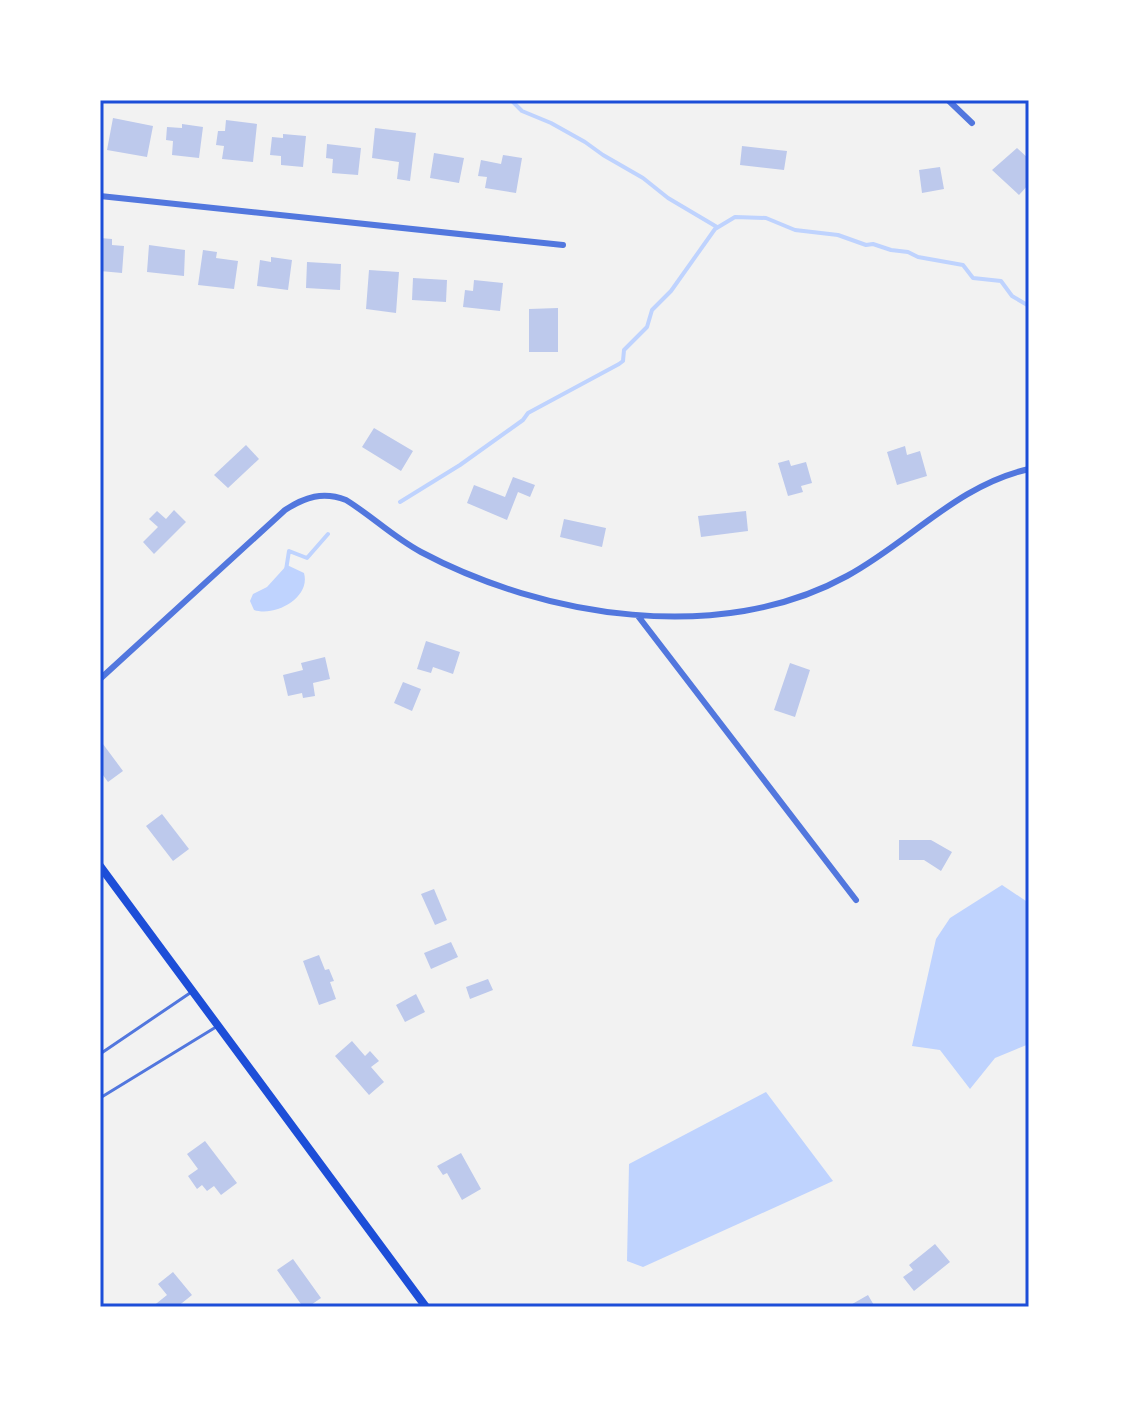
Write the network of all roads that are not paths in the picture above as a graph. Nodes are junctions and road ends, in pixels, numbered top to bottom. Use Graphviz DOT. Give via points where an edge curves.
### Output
graph roads {
  1 [pos="948,100"];
  2 [pos="972,123"];
  3 [pos="100,196"];
  4 [pos="563,245"];
  5 [pos="1029,469"];
  6 [pos="638,616"];
  7 [pos="100,679"];
  8 [pos="100,866"];
  9 [pos="856,900"];
  10 [pos="193,991"];
  11 [pos="217,1026"];
  12 [pos="100,1054"];
  13 [pos="100,1098"];
  14 [pos="426,1307"];
  1 -- 2 [label="street"];
  3 -- 4 [label="street"];
  5 -- 6 [label="street" via="978,486 867,564 807,595 691,617"];
  6 -- 7 [label="street" via="495,584 418,551 346,500 316,495 285,510"];
  6 -- 9 [label="street"];
  8 -- 10 [label="main road"];
  10 -- 11 [label="main road"];
  10 -- 12 [label="lane"];
  11 -- 13 [label="lane"];
  11 -- 14 [label="main road"];
}
